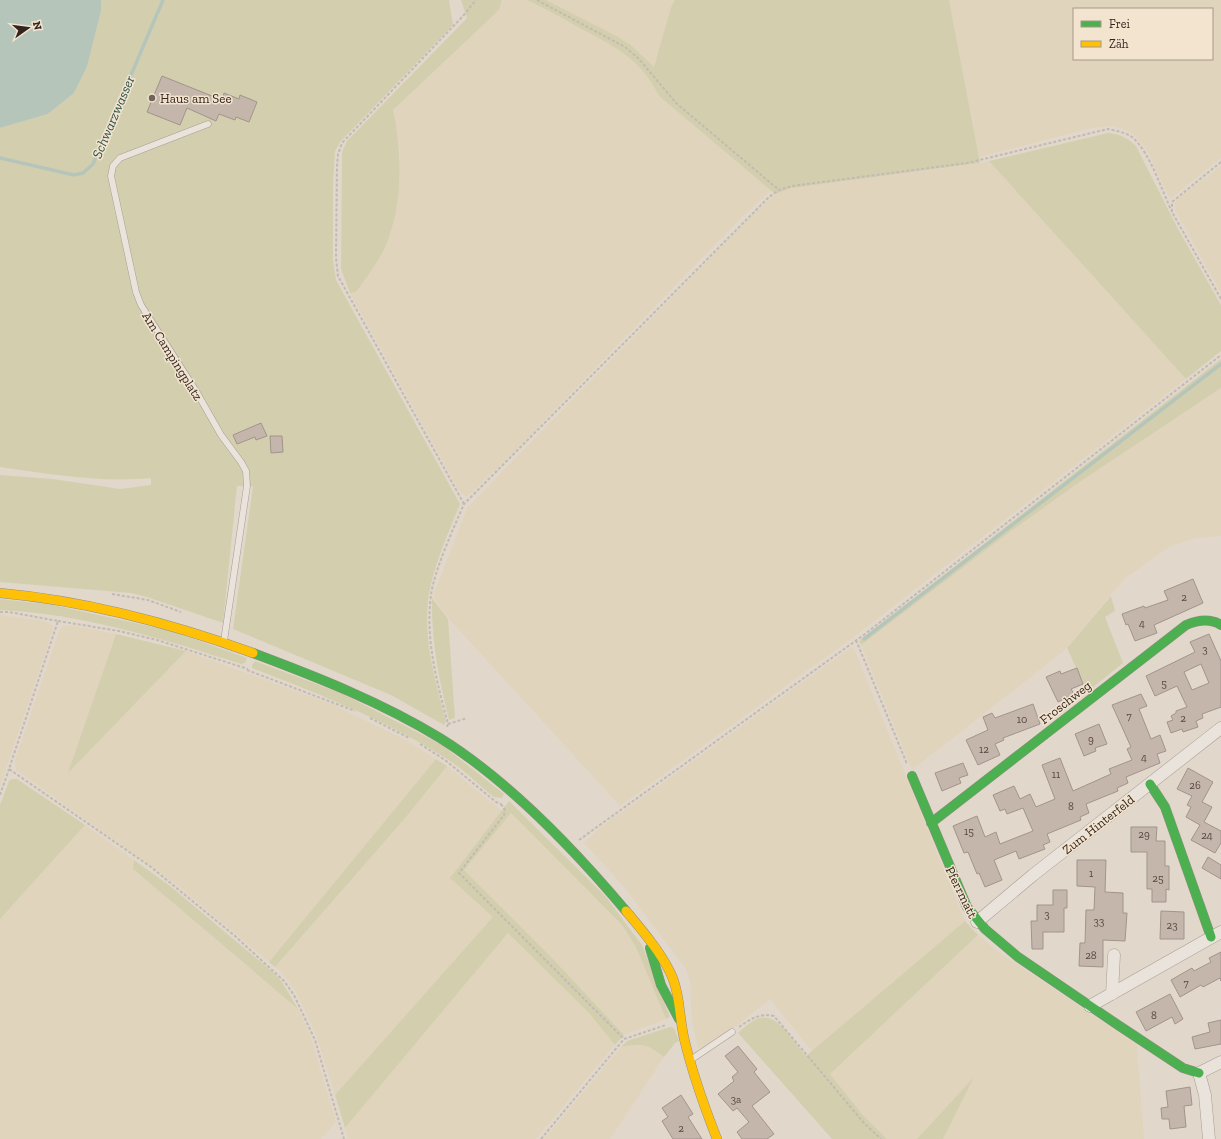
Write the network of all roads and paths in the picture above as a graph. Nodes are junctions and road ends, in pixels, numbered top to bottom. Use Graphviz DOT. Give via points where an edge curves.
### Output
graph roads {
  1 [pos="476,0"];
  2 [pos="537,0"];
  3 [pos="208,124"];
  4 [pos="1221,162"];
  5 [pos="779,190"];
  6 [pos="1172,212"];
  7 [pos="1221,299"];
  8 [pos="1221,355"];
  9 [pos="464,504"];
  10 [pos="0,593"];
  11 [pos="0,612"];
  12 [pos="58,621"];
  13 [pos="1221,625"];
  14 [pos="856,640"];
  15 [pos="224,641"];
  16 [pos="254,653"];
  17 [pos="247,670"];
  18 [pos="356,712"];
  19 [pos="369,718"];
  20 [pos="467,718"];
  21 [pos="1221,728"];
  22 [pos="9,769"];
  23 [pos="912,776"];
  24 [pos="1150,784"];
  25 [pos="511,792"];
  26 [pos="0,795"];
  27 [pos="501,804"];
  28 [pos="931,823"];
  29 [pos="569,848"];
  30 [pos="977,922"];
  31 [pos="1216,935"];
  32 [pos="648,940"];
  33 [pos="1114,955"];
  34 [pos="1112,994"];
  35 [pos="1090,1006"];
  36 [pos="680,1021"];
  37 [pos="732,1032"];
  38 [pos="624,1039"];
  39 [pos="691,1060"];
  40 [pos="1221,1062"];
  41 [pos="1199,1073"];
  42 [pos="344,1139"];
  43 [pos="541,1139"];
  44 [pos="718,1139"];
  45 [pos="881,1139"];
  46 [pos="1210,1139"];
  1 -- 9 [label="path" via="342,143 337,166 338,276"];
  2 -- 5 [label="path" via="625,47 639,59 676,103"];
  3 -- 15 [label="lane, Am Campingplatz" via="120,158 113,166 111,176 141,305 246,471 247,486"];
  4 -- 6 [label="path" via="1172,202"];
  5 -- 6 [label="path" via="792,186 967,163 1108,129 1132,137 1142,148"];
  5 -- 9 [label="path" via="755,208"];
  6 -- 7 [label="path"];
  8 -- 14 [label="path"];
  9 -- 20 [label="path" via="431,594 429,622 434,666 448,724"];
  10 -- 15 [label="street" via="26,594 125,612"];
  11 -- 12 [label="path"];
  12 -- 17 [label="path" via="157,640"];
  12 -- 22 [label="path"];
  13 -- 28 [label="street, Froschweg" via="1205,620 1186,625"];
  14 -- 23 [label="path"];
  14 -- 29 [label="path"];
  15 -- 16 [label="street"];
  16 -- 17 [label="path"];
  16 -- 25 [label="street" via="352,691 392,711 442,739"];
  17 -- 18 [label="path"];
  19 -- 27 [label="path" via="444,760"];
  21 -- 24 [label="street, Zum Hinterfeld"];
  22 -- 26 [label="path"];
  22 -- 42 [label="path" via="151,867 235,936 284,981 294,994 315,1040"];
  23 -- 28 [label="street, Pferrmatt"];
  24 -- 30 [label="street, Zum Hinterfeld"];
  24 -- 31 [label="street" via="1165,807"];
  25 -- 27 [label="path"];
  25 -- 29 [label="street"];
  27 -- 38 [label="path" via="505,810 504,815 459,873"];
  28 -- 30 [label="street, Pferrmatt" via="967,907"];
  29 -- 32 [label="street" via="622,905"];
  30 -- 35 [label="street, Pferrmatt" via="994,940"];
  31 -- 34 [label="street"];
  32 -- 36 [label="street" via="657,976"];
  32 -- 36 [label="street" via="675,982"];
  33 -- 34 [label="street"];
  34 -- 35 [label="street"];
  35 -- 41 [label="street, Pferrmatt" via="1182,1068"];
  36 -- 38 [label="path"];
  36 -- 39 [label="street"];
  37 -- 39 [label="lane"];
  37 -- 45 [label="path" via="753,1017 765,1014 774,1016 864,1123"];
  38 -- 43 [label="path"];
  39 -- 44 [label="street" via="708,1116"];
  40 -- 41 [label="street"];
  41 -- 46 [label="street" via="1206,1095"];
}
